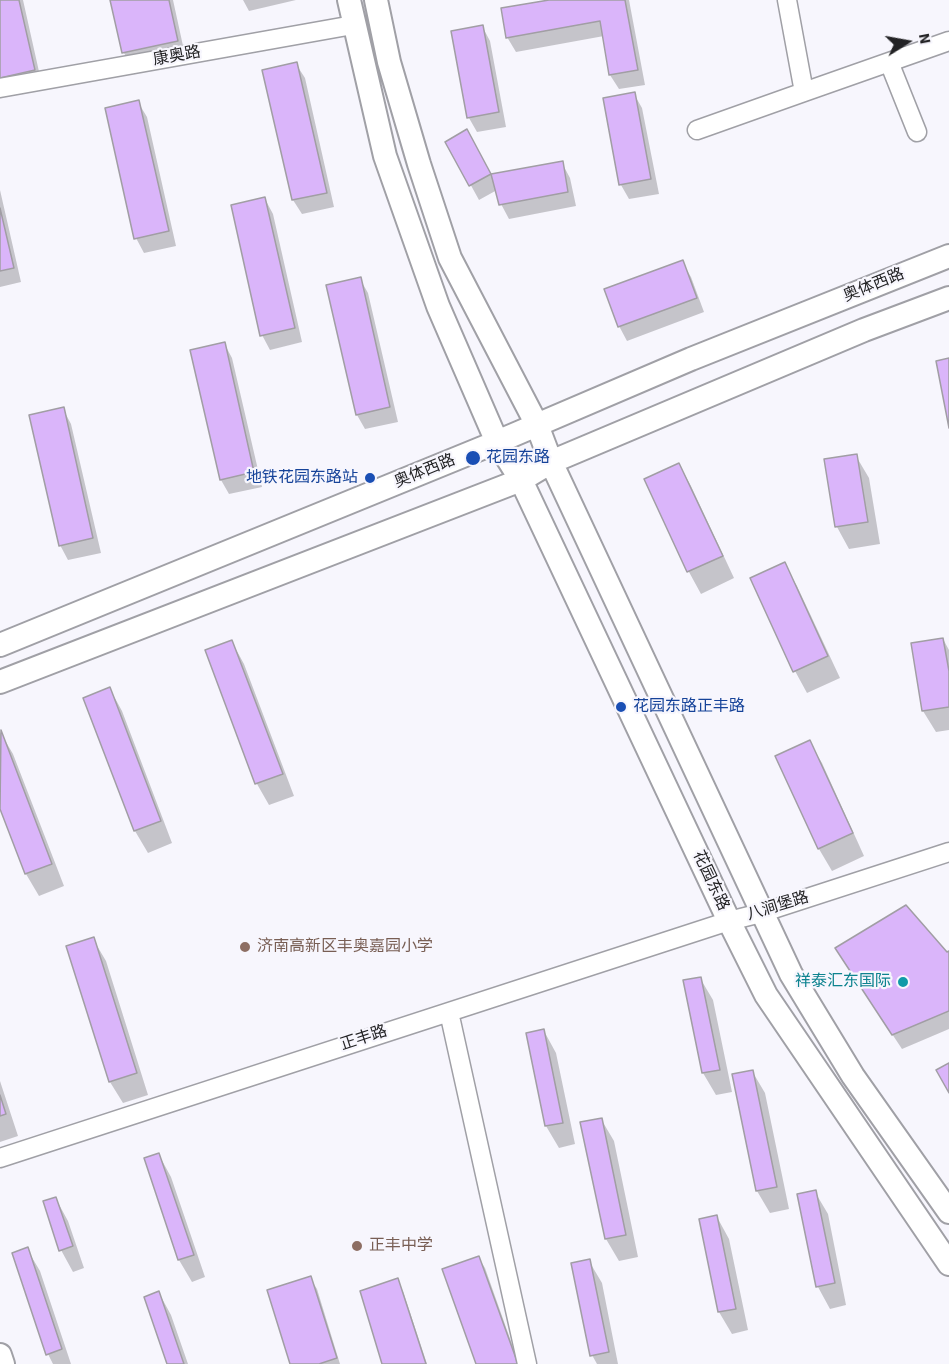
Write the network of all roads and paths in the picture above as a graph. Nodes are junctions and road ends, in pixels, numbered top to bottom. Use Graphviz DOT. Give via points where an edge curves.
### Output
graph roads {
  1 [pos="349,0"];
  2 [pos="376,0"];
  3 [pos="787,0"];
  4 [pos="353,25"];
  5 [pos="949,41"];
  6 [pos="889,62"];
  7 [pos="0,88"];
  8 [pos="804,92"];
  9 [pos="697,130"];
  10 [pos="917,132"];
  11 [pos="949,256"];
  12 [pos="949,298"];
  13 [pos="537,425"];
  14 [pos="497,442"];
  15 [pos="551,462"];
  16 [pos="521,480"];
  17 [pos="0,645"];
  18 [pos="0,682"];
  19 [pos="949,840"];
  20 [pos="949,852"];
  21 [pos="759,909"];
  22 [pos="729,921"];
  23 [pos="448,1012"];
  24 [pos="0,1158"];
  25 [pos="949,1212"];
  26 [pos="949,1264"];
  27 [pos="0,1356"];
  28 [pos="3,1364"];
  29 [pos="527,1364"];
  1 -- 4 [label="main road, 花园东路"];
  2 -- 13 [label="main road, 花园东路" via="389,62 450,258"];
  3 -- 8 [label="street"];
  4 -- 7 [label="street, 康奥路"];
  4 -- 14 [label="main road, 花园东路" via="385,156 438,306"];
  5 -- 6 [label="street"];
  6 -- 8 [label="street"];
  6 -- 10 [label="street"];
  8 -- 9 [label="street"];
  11 -- 13 [label="main road, 奥体西路"];
  12 -- 15 [label="main road"];
  13 -- 14 [label="main road, 奥体西路"];
  13 -- 15 [label="main road, 花园东路"];
  14 -- 16 [label="main road, 花园东路"];
  14 -- 17 [label="main road, 奥体西路"];
  15 -- 16 [label="main road"];
  15 -- 21 [label="main road, 花园东路"];
  16 -- 18 [label="main road"];
  16 -- 22 [label="main road, 花园东路"];
  19 -- 21 [label="street, 八涧堡路"];
  20 -- 21 [label="street, 八涧堡路"];
  21 -- 22 [label="street, 八涧堡路"];
  21 -- 25 [label="main road, 花园东路" via="790,974 853,1076"];
  22 -- 23 [label="street, 正丰路"];
  22 -- 26 [label="main road, 花园东路" via="766,995"];
  23 -- 24 [label="street, 正丰路"];
  23 -- 29 [label="street"];
  27 -- 28 [label="main road"];
}
